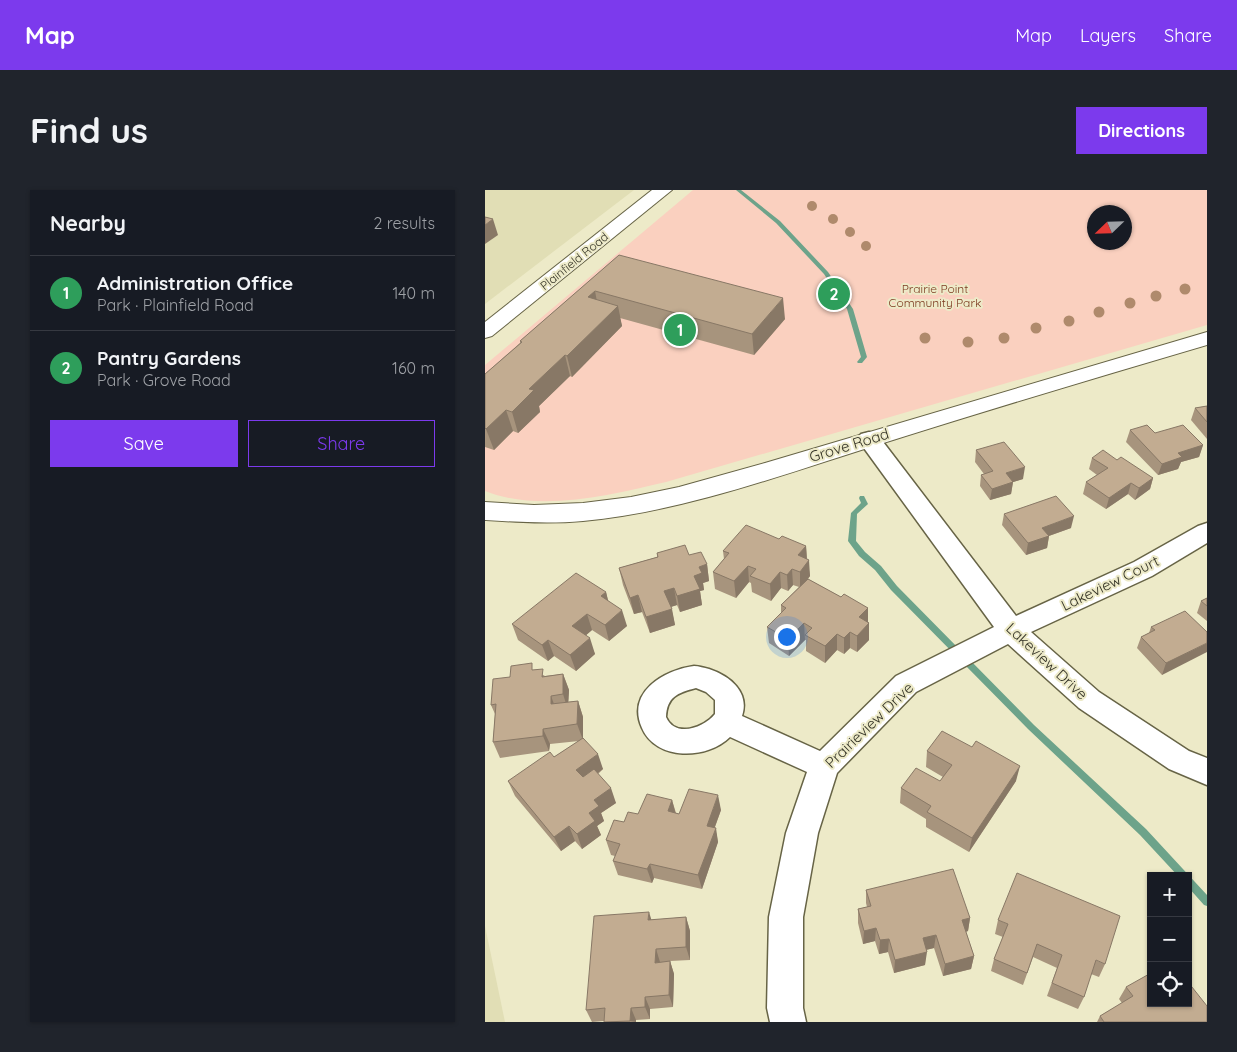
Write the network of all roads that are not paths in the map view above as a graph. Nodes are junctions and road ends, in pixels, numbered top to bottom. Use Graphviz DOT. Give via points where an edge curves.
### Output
graph roads {
  1 [pos="663,190"];
  2 [pos="485,332"];
  3 [pos="1207,338"];
  4 [pos="869,439"];
  5 [pos="485,511"];
  6 [pos="1207,532"];
  7 [pos="1011,630"];
  8 [pos="726,722"];
  9 [pos="824,766"];
  10 [pos="1207,772"];
  11 [pos="788,1022"];
  1 -- 2 [label="street, Plainfield Road"];
  3 -- 4 [label="street, Grove Road"];
  4 -- 5 [label="street, Grove Road" via="654,502 563,515"];
  4 -- 7 [label="street, Lakeview Drive"];
  6 -- 7 [label="street, Lakeview Court" via="1143,569"];
  7 -- 9 [label="street, Prairieview Drive" via="906,684"];
  7 -- 10 [label="street, Lakeview Drive" via="1089,700 1179,760"];
  8 -- 9 [label="street"];
  9 -- 11 [label="street, Prairieview Drive" via="802,833 786,917 785,1008"];
}
